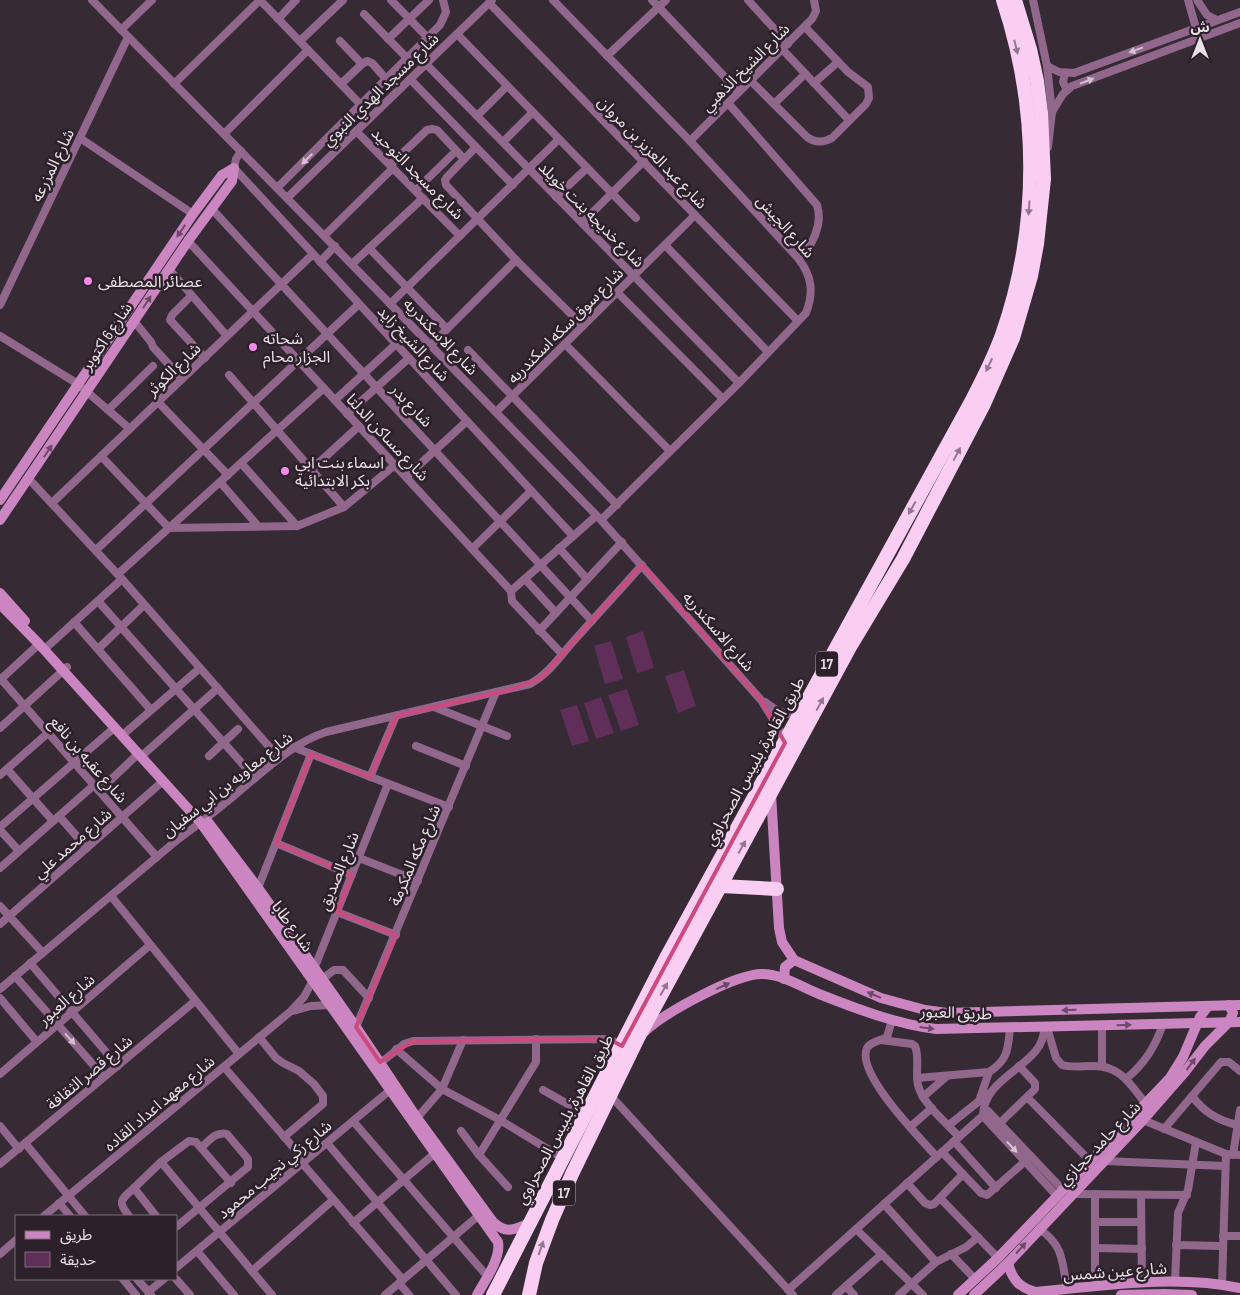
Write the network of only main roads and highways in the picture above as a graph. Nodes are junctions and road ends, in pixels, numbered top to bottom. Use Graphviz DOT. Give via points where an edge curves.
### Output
graph roads {
  1 [pos="1003,0"];
  2 [pos="1016,0"];
  3 [pos="888,551"];
  4 [pos="903,559"];
  5 [pos="876,574"];
  6 [pos="889,582"];
  7 [pos="721,886"];
  8 [pos="777,889"];
  9 [pos="493,1295"];
  10 [pos="529,1295"];
  1 -- 3 [label="highway, طريق القاهرة, بلبيس الصحراوي / 17, one-way" via="1024,85 1030,148 1029,212 1019,275 990,364"];
  4 -- 2 [label="highway, طريق القاهرة, بلبيس الصحراوي / 17, one-way" via="984,404 1013,338 1031,276 1044,179 1043,138 1037,81"];
  3 -- 4 [label="highway" via="895,560"];
  3 -- 5 [label="highway, طريق القاهرة, بلبيس الصحراوي / 17"];
  4 -- 6 [label="highway, طريق القاهرة, بلبيس الصحراوي / 17"];
  5 -- 6 [label="highway"];
  5 -- 9 [label="highway, طريق القاهرة, بلبيس الصحراوي / 17" via="667,956"];
  7 -- 6 [label="highway, طريق القاهرة, بلبيس الصحراوي / 17, one-way" via="850,647"];
  7 -- 8 [label="highway"];
  10 -- 7 [label="highway, طريق القاهرة, بلبيس الصحراوي / 17, one-way" via="536,1263 552,1220 610,1094"];
}
